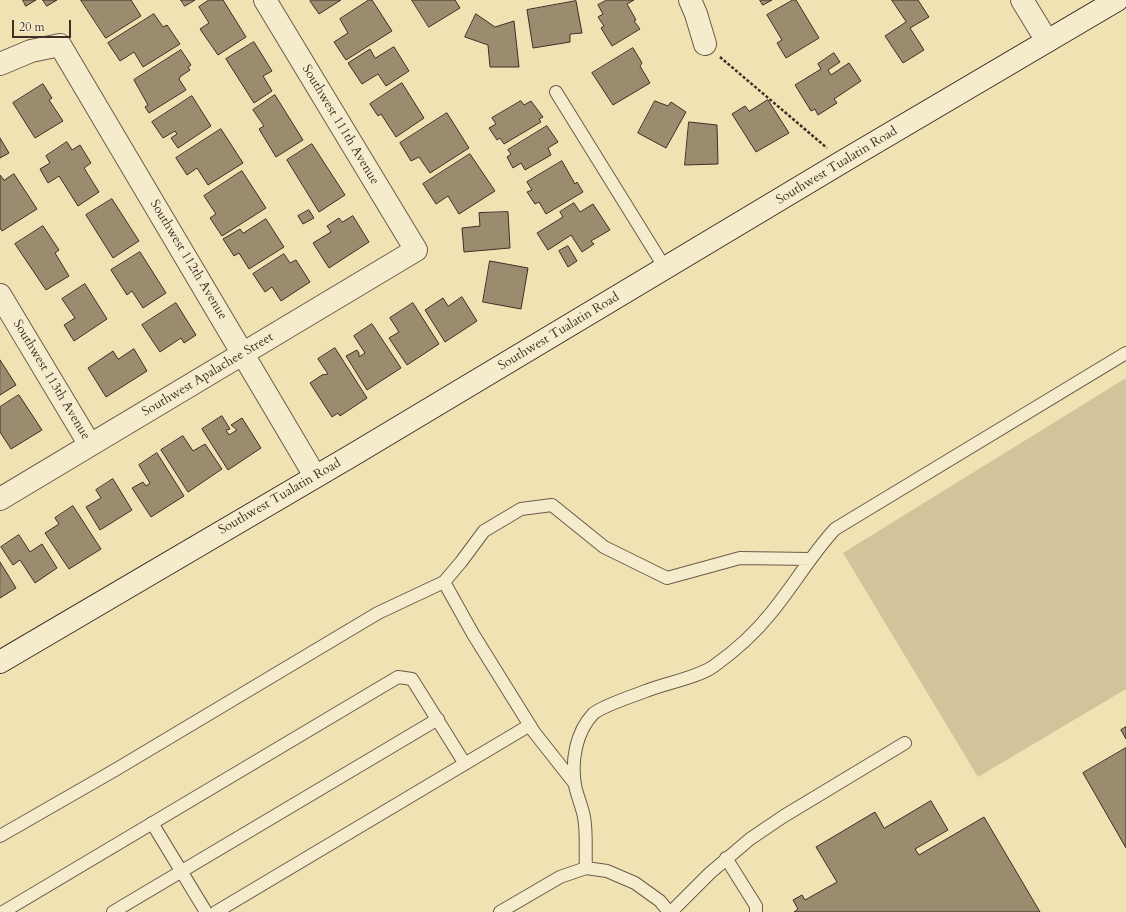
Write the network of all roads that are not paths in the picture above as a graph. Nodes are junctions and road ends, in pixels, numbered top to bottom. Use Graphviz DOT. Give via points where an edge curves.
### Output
graph roads {
  1 [pos="265,0"];
  2 [pos="690,0"];
  3 [pos="1022,0"];
  4 [pos="1117,0"];
  5 [pos="1047,41"];
  6 [pos="705,44"];
  7 [pos="0,64"];
  8 [pos="556,92"];
  9 [pos="416,250"];
  10 [pos="665,268"];
  11 [pos="0,296"];
  12 [pos="1126,353"];
  13 [pos="244,354"];
  14 [pos="90,445"];
  15 [pos="315,476"];
  16 [pos="0,499"];
  17 [pos="810,559"];
  18 [pos="444,582"];
  19 [pos="0,662"];
  20 [pos="438,719"];
  21 [pos="530,725"];
  22 [pos="904,743"];
  23 [pos="465,764"];
  24 [pos="575,784"];
  25 [pos="152,823"];
  26 [pos="0,836"];
  27 [pos="726,858"];
  28 [pos="586,868"];
  29 [pos="182,872"];
  30 [pos="3,912"];
  31 [pos="114,912"];
  32 [pos="206,912"];
  33 [pos="216,912"];
  34 [pos="500,912"];
  35 [pos="670,912"];
  36 [pos="756,912"];
  1 -- 9 [label="street, Southwest 111th Avenue"];
  2 -- 6 [label="street"];
  3 -- 5 [label="street"];
  4 -- 5 [label="street, Southwest Tualatin Road"];
  5 -- 10 [label="street, Southwest Tualatin Road"];
  7 -- 13 [label="street, Southwest 112th Avenue" via="31,51 60,45"];
  8 -- 10 [label="lane"];
  9 -- 13 [label="street, Southwest Apalachee Street"];
  10 -- 15 [label="street, Southwest Tualatin Road"];
  11 -- 14 [label="street, Southwest 113th Avenue"];
  12 -- 17 [label="lane" via="836,529"];
  13 -- 14 [label="street, Southwest Apalachee Street"];
  13 -- 15 [label="street, Southwest 112th Avenue"];
  14 -- 16 [label="street, Southwest Apalachee Street"];
  15 -- 19 [label="street, Southwest Tualatin Road"];
  17 -- 18 [label="lane" via="740,558 667,578 604,547 552,505 521,509 484,531"];
  17 -- 24 [label="lane" via="770,614 742,643 712,667 594,713 583,728 576,745"];
  18 -- 21 [label="lane"];
  18 -- 26 [label="lane" via="378,613"];
  20 -- 23 [label="lane"];
  20 -- 25 [label="lane" via="412,678 398,677"];
  20 -- 29 [label="lane"];
  21 -- 23 [label="lane"];
  21 -- 24 [label="lane"];
  22 -- 27 [label="lane" via="784,816"];
  23 -- 33 [label="lane"];
  24 -- 28 [label="lane" via="584,818"];
  25 -- 29 [label="lane"];
  25 -- 30 [label="lane"];
  27 -- 35 [label="lane"];
  27 -- 36 [label="lane" via="756,906"];
  28 -- 34 [label="lane" via="560,877"];
  28 -- 35 [label="lane" via="607,871 635,883 660,901"];
  29 -- 31 [label="lane"];
  29 -- 32 [label="lane"];
}
